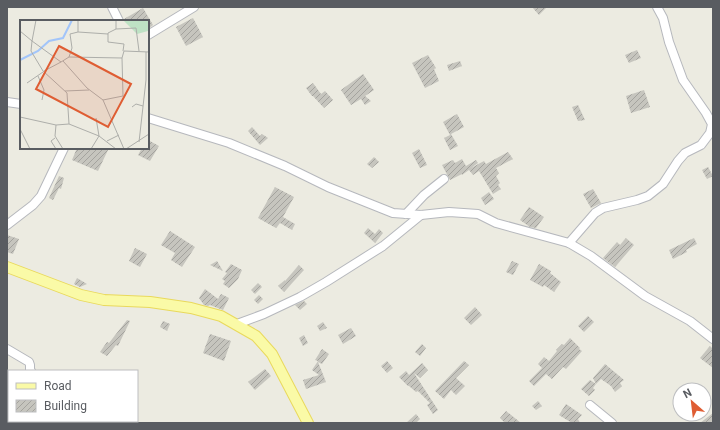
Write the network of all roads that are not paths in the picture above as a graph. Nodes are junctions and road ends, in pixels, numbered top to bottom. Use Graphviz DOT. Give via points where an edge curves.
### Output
graph roads {
  1 [pos="112,7"];
  2 [pos="194,7"];
  3 [pos="657,7"];
  4 [pos="118,20"];
  5 [pos="149,34"];
  6 [pos="7,102"];
  7 [pos="20,104"];
  8 [pos="149,118"];
  9 [pos="64,149"];
  10 [pos="444,179"];
  11 [pos="406,214"];
  12 [pos="421,215"];
  13 [pos="7,225"];
  14 [pos="569,243"];
  15 [pos="7,267"];
  16 [pos="237,324"];
  17 [pos="713,339"];
  18 [pos="7,349"];
  19 [pos="30,370"];
  20 [pos="590,405"];
  21 [pos="308,423"];
  22 [pos="612,423"];
  1 -- 4 [label="street"];
  2 -- 5 [label="street"];
  3 -- 14 [label="street" via="683,80 712,124 710,133 701,145 685,153 663,184 648,196 603,208 595,213"];
  6 -- 7 [label="street"];
  8 -- 11 [label="street" via="229,143 357,199 393,213"];
  9 -- 13 [label="street" via="41,196 34,205"];
  10 -- 11 [label="street"];
  11 -- 12 [label="street"];
  12 -- 14 [label="street" via="449,212 478,214 496,223"];
  12 -- 16 [label="street" via="384,246 326,282 264,314"];
  14 -- 17 [label="street" via="645,296 690,321"];
  15 -- 16 [label="main road" via="81,296 191,308 221,316"];
  16 -- 21 [label="main road" via="256,336 272,354"];
  18 -- 19 [label="street" via="29,362"];
  20 -- 22 [label="street"];
}
